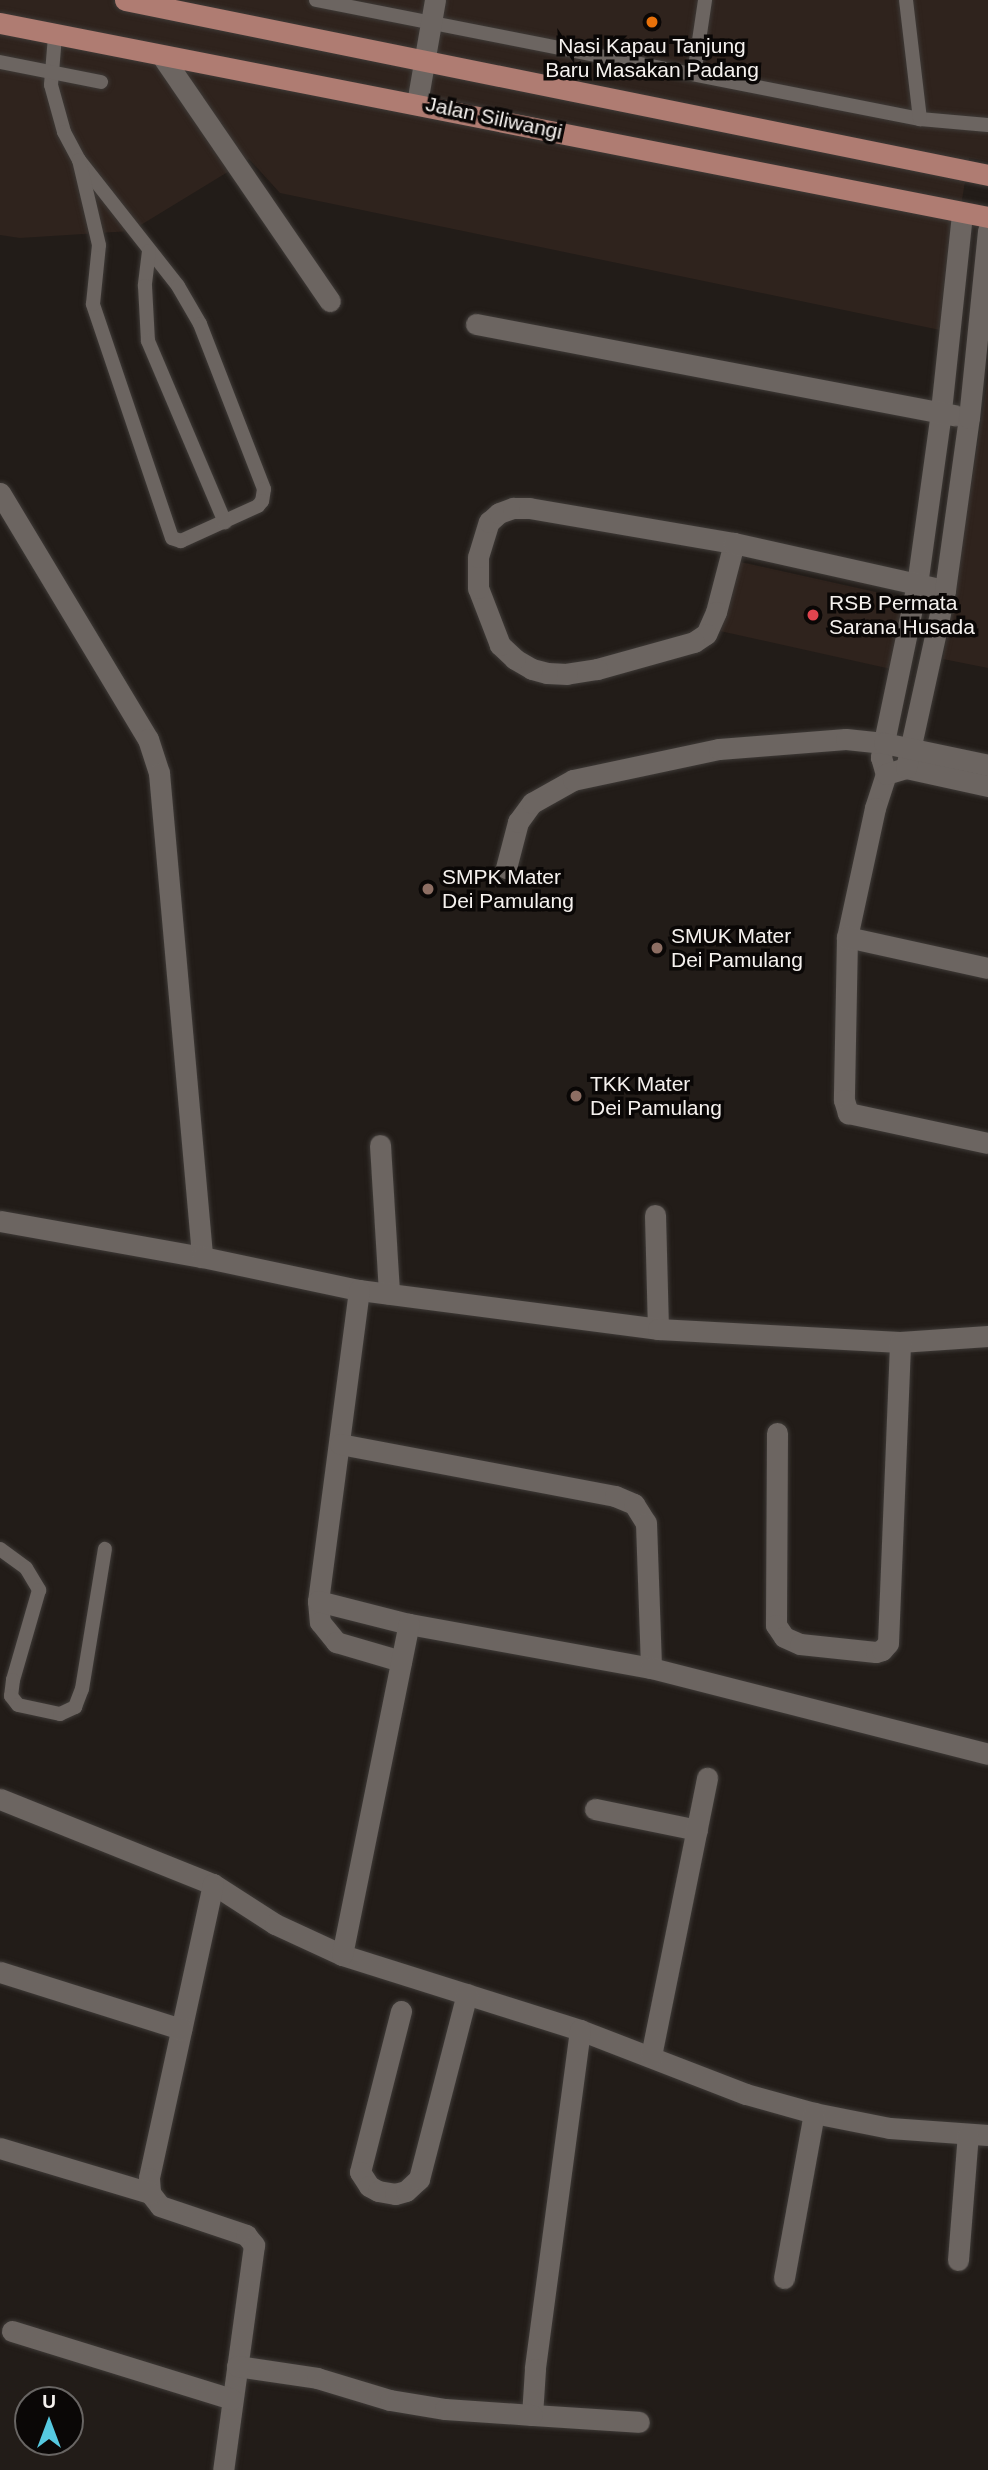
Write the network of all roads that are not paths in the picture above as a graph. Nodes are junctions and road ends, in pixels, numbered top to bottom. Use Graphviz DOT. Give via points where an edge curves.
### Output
graph roads {
  1 [pos="125,0"];
  2 [pos="316,0"];
  3 [pos="435,0"];
  4 [pos="705,0"];
  5 [pos="906,0"];
  6 [pos="0,23"];
  7 [pos="431,24"];
  8 [pos="55,36"];
  9 [pos="162,56"];
  10 [pos="424,60"];
  11 [pos="0,62"];
  12 [pos="51,73"];
  13 [pos="694,74"];
  14 [pos="100,82"];
  15 [pos="417,103"];
  16 [pos="920,119"];
  17 [pos="988,125"];
  18 [pos="79,160"];
  19 [pos="988,175"];
  20 [pos="962,214"];
  21 [pos="988,217"];
  22 [pos="988,230"];
  23 [pos="149,251"];
  24 [pos="330,301"];
  25 [pos="476,324"];
  26 [pos="941,412"];
  27 [pos="970,418"];
  28 [pos="0,493"];
  29 [pos="225,522"];
  30 [pos="734,543"];
  31 [pos="917,584"];
  32 [pos="945,590"];
  33 [pos="884,743"];
  34 [pos="901,763"];
  35 [pos="988,765"];
  36 [pos="988,786"];
  37 [pos="506,868"];
  38 [pos="847,937"];
  39 [pos="988,968"];
  40 [pos="988,1143"];
  41 [pos="380,1145"];
  42 [pos="654,1215"];
  43 [pos="0,1221"];
  44 [pos="202,1257"];
  45 [pos="359,1290"];
  46 [pos="389,1294"];
  47 [pos="658,1329"];
  48 [pos="988,1336"];
  49 [pos="900,1342"];
  50 [pos="776,1433"];
  51 [pos="340,1444"];
  52 [pos="0,1549"];
  53 [pos="104,1549"];
  54 [pos="318,1601"];
  55 [pos="409,1624"];
  56 [pos="401,1661"];
  57 [pos="651,1668"];
  58 [pos="988,1754"];
  59 [pos="708,1778"];
  60 [pos="0,1799"];
  61 [pos="595,1809"];
  62 [pos="697,1830"];
  63 [pos="213,1884"];
  64 [pos="342,1955"];
  65 [pos="0,1972"];
  66 [pos="467,1994"];
  67 [pos="401,2011"];
  68 [pos="181,2029"];
  69 [pos="580,2030"];
  70 [pos="651,2056"];
  71 [pos="814,2113"];
  72 [pos="978,2135"];
  73 [pos="0,2148"];
  74 [pos="150,2193"];
  75 [pos="958,2260"];
  76 [pos="784,2278"];
  77 [pos="12,2331"];
  78 [pos="237,2366"];
  79 [pos="232,2399"];
  80 [pos="532,2414"];
  81 [pos="639,2422"];
  82 [pos="223,2470"];
  1 -- 10 [label="main road, Jalan Siliwangi"];
  2 -- 7 [label="lane"];
  3 -- 7 [label="street"];
  4 -- 13 [label="lane"];
  5 -- 16 [label="lane"];
  6 -- 8 [label="main road, Jalan Siliwangi"];
  7 -- 10 [label="street"];
  7 -- 13 [label="lane"];
  8 -- 9 [label="main road, Jalan Siliwangi"];
  8 -- 12 [label="lane"];
  9 -- 15 [label="main road, Jalan Siliwangi"];
  9 -- 24 [label="street"];
  10 -- 15 [label="street"];
  10 -- 19 [label="main road, Jalan Siliwangi"];
  11 -- 12 [label="lane"];
  12 -- 14 [label="lane"];
  12 -- 18 [label="lane" via="57,110"];
  13 -- 16 [label="lane"];
  15 -- 20 [label="main road, Jalan Siliwangi"];
  16 -- 17 [label="lane"];
  18 -- 23 [label="lane"];
  18 -- 29 [label="lane" via="99,245 93,304 172,538 181,541"];
  20 -- 21 [label="main road, Jalan Siliwangi"];
  20 -- 26 [label="street"];
  22 -- 27 [label="street"];
  23 -- 29 [label="lane" via="145,286 148,341"];
  23 -- 29 [label="lane" via="178,286 200,324 264,489 258,506"];
  25 -- 26 [label="street"];
  26 -- 27 [label="street"];
  26 -- 31 [label="street"];
  27 -- 32 [label="street"];
  28 -- 44 [label="street" via="148,739 159,774"];
  30 -- 30 [label="street" via="706,634 694,642 597,669 547,673 515,659 500,645 478,588 478,557 489,522 513,508"];
  30 -- 31 [label="street"];
  31 -- 32 [label="street"];
  31 -- 33 [label="street"];
  32 -- 34 [label="street"];
  33 -- 34 [label="street"];
  33 -- 34 [label="street" via="881,757"];
  33 -- 37 [label="street" via="846,739 719,749 573,780 532,803 518,822"];
  34 -- 35 [label="street"];
  34 -- 36 [label="street"];
  34 -- 38 [label="street" via="875,808"];
  38 -- 39 [label="street"];
  38 -- 40 [label="street" via="844,1100 848,1113"];
  41 -- 46 [label="street"];
  42 -- 47 [label="street"];
  43 -- 44 [label="street"];
  44 -- 45 [label="street"];
  45 -- 46 [label="street"];
  45 -- 51 [label="street"];
  46 -- 47 [label="street"];
  47 -- 49 [label="street"];
  48 -- 49 [label="street"];
  49 -- 50 [label="street" via="888,1643 882,1650 800,1644 784,1637 776,1625"];
  51 -- 54 [label="street"];
  51 -- 57 [label="street" via="601,1493 634,1504 646,1523"];
  52 -- 53 [label="lane" via="26,1568 39,1590 11,1696 18,1705 60,1714 75,1707 82,1689"];
  54 -- 55 [label="street"];
  54 -- 56 [label="street" via="320,1622 336,1642"];
  55 -- 56 [label="street"];
  55 -- 57 [label="street"];
  56 -- 64 [label="street"];
  57 -- 58 [label="street"];
  59 -- 62 [label="street"];
  60 -- 63 [label="street"];
  61 -- 62 [label="street"];
  62 -- 70 [label="street"];
  63 -- 64 [label="street" via="275,1924"];
  63 -- 68 [label="street"];
  64 -- 66 [label="street"];
  65 -- 68 [label="street"];
  66 -- 67 [label="street" via="419,2179 407,2191 395,2194 369,2186 360,2172"];
  66 -- 69 [label="street"];
  68 -- 74 [label="street" via="149,2178"];
  69 -- 70 [label="street"];
  69 -- 80 [label="street"];
  70 -- 71 [label="street" via="747,2094"];
  71 -- 72 [label="street" via="891,2129"];
  71 -- 76 [label="street"];
  72 -- 75 [label="street"];
  73 -- 74 [label="street"];
  74 -- 78 [label="street" via="160,2206 246,2235 254,2245"];
  77 -- 79 [label="street"];
  78 -- 79 [label="street"];
  78 -- 80 [label="street" via="317,2378 390,2400 445,2409"];
  79 -- 82 [label="street"];
  80 -- 81 [label="street"];
}
